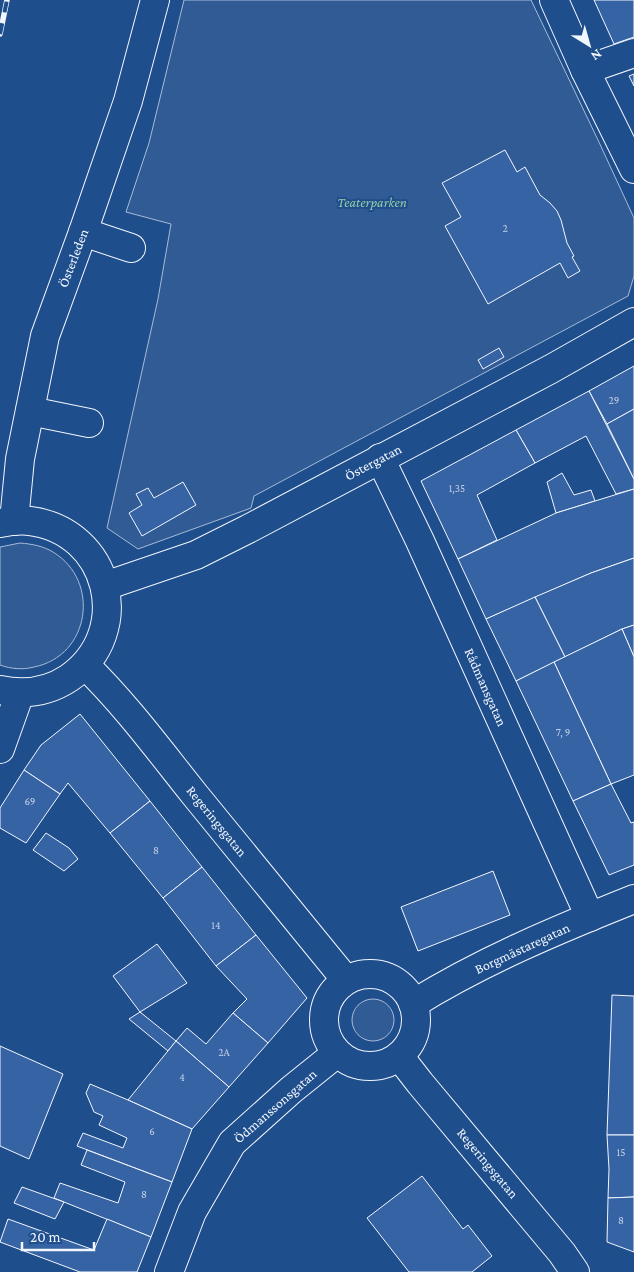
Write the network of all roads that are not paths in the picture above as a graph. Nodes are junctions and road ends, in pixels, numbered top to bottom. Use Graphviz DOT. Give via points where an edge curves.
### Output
graph roads {
  1 [pos="155,0"];
  2 [pos="554,0"];
  3 [pos="634,53"];
  4 [pos="585,70"];
  5 [pos="634,169"];
  6 [pos="83,232"];
  7 [pos="131,248"];
  8 [pos="634,322"];
  9 [pos="30,411"];
  10 [pos="89,423"];
  11 [pos="380,458"];
  12 [pos="7,522"];
  13 [pos="105,586"];
  14 [pos="85,665"];
  15 [pos="10,691"];
  16 [pos="0,749"];
  17 [pos="634,899"];
  18 [pos="590,917"];
  19 [pos="346,980"];
  20 [pos="413,1004"];
  21 [pos="337,1053"];
  22 [pos="399,1056"];
  23 [pos="169,1272"];
  24 [pos="575,1272"];
  1 -- 6 [label="street, Österleden" via="128,101"];
  2 -- 4 [label="street"];
  3 -- 4 [label="street"];
  4 -- 5 [label="street"];
  6 -- 7 [label="street"];
  6 -- 9 [label="street, Österleden" via="45,336"];
  8 -- 11 [label="street, Östergatan"];
  9 -- 10 [label="street"];
  9 -- 12 [label="street, Österleden"];
  11 -- 13 [label="street, Östergatan" via="196,555"];
  11 -- 18 [label="street, Rådmansgatan"];
  12 -- 13 [label="street, Österleden" via="44,524 72,537 93,558"];
  13 -- 14 [label="street, Österleden" via="105,628"];
  14 -- 15 [label="street, Österleden" via="56,686 38,691"];
  14 -- 19 [label="street, Regeringsgatan" via="131,714"];
  15 -- 16 [label="street"];
  17 -- 18 [label="street, Borgmästaregatan"];
  18 -- 20 [label="street, Borgmästaregatan" via="490,962"];
  19 -- 20 [label="street" via="369,973 385,976 399,984"];
  19 -- 21 [label="street" via="332,993 324,1010 324,1028"];
  20 -- 22 [label="street" via="414,1032 409,1045"];
  21 -- 22 [label="street" via="351,1062 367,1066 384,1064"];
  21 -- 23 [label="street, Ödmanssonsgatan" via="232,1143 192,1212"];
  22 -- 24 [label="street, Regeringsgatan"];
}
